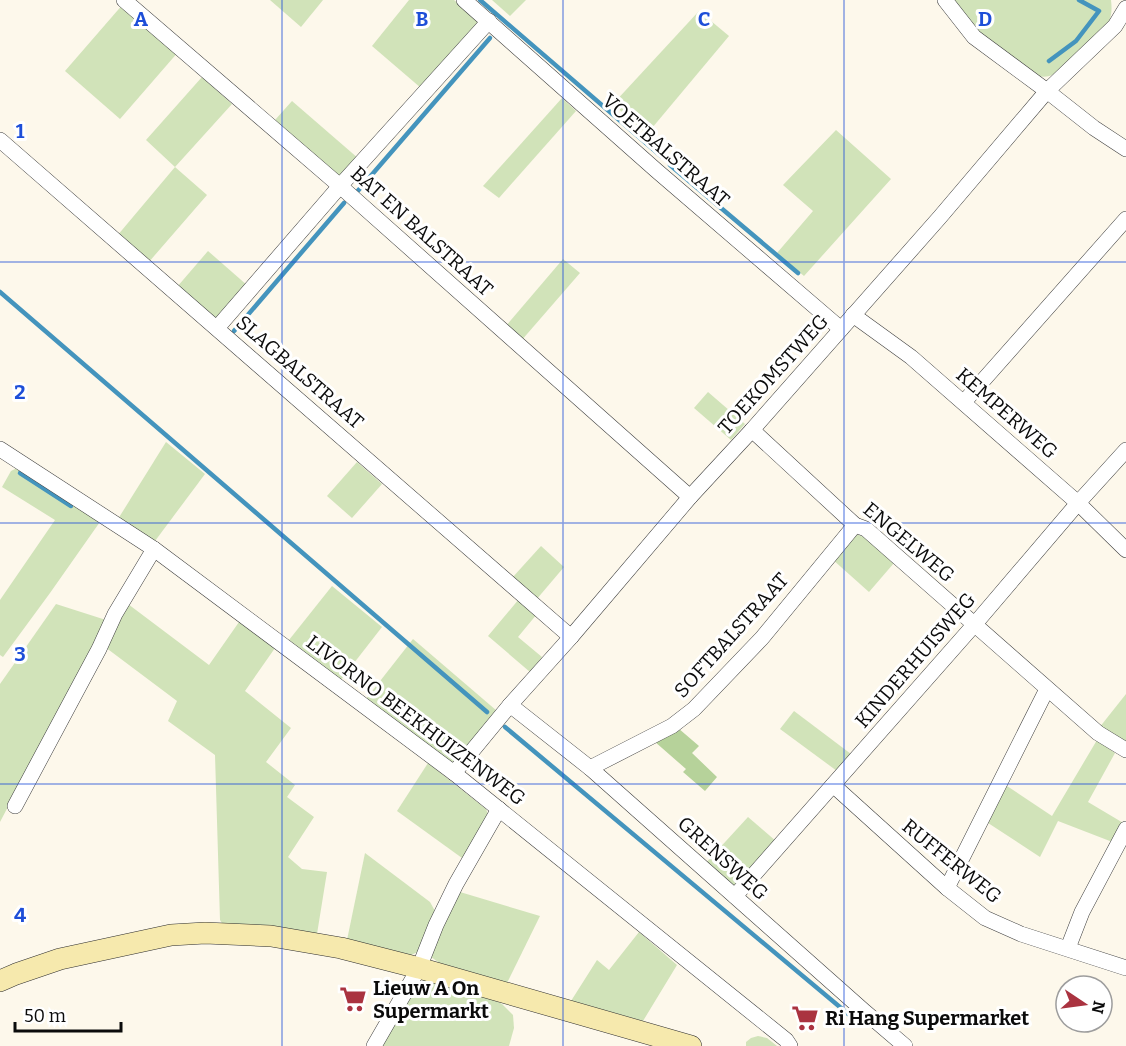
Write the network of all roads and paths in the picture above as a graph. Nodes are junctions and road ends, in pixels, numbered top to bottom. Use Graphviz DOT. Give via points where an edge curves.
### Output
graph roads {
  1 [pos="124,0"];
  2 [pos="464,0"];
  3 [pos="945,0"];
  4 [pos="1126,8"];
  5 [pos="489,21"];
  6 [pos="1047,91"];
  7 [pos="0,140"];
  8 [pos="1126,149"];
  9 [pos="340,186"];
  10 [pos="1126,219"];
  11 [pos="854,315"];
  12 [pos="217,328"];
  13 [pos="841,329"];
  14 [pos="964,402"];
  15 [pos="752,430"];
  16 [pos="0,449"];
  17 [pos="1126,450"];
  18 [pos="690,497"];
  19 [pos="1078,503"];
  20 [pos="855,525"];
  21 [pos="154,549"];
  22 [pos="1126,550"];
  23 [pos="974,625"];
  24 [pos="571,637"];
  25 [pos="1047,689"];
  26 [pos="510,705"];
  27 [pos="1126,750"];
  28 [pos="590,768"];
  29 [pos="454,773"];
  30 [pos="833,785"];
  31 [pos="15,806"];
  32 [pos="499,809"];
  33 [pos="1126,829"];
  34 [pos="947,888"];
  35 [pos="735,896"];
  36 [pos="1068,948"];
  37 [pos="419,968"];
  38 [pos="1126,968"];
  39 [pos="0,981"];
  40 [pos="374,1046"];
  41 [pos="691,1046"];
  42 [pos="790,1046"];
  43 [pos="905,1046"];
  1 -- 9 [label="street, BAT EN BALSTRAAT"];
  2 -- 5 [label="street, VOETBALSTRAAT"];
  3 -- 6 [label="street" via="974,37"];
  4 -- 6 [label="street, TOEKOMSTWEG" via="1115,26"];
  5 -- 9 [label="street"];
  5 -- 13 [label="street, VOETBALSTRAAT"];
  6 -- 8 [label="street"];
  6 -- 11 [label="street, TOEKOMSTWEG"];
  7 -- 12 [label="street, SLAGBALSTRAAT"];
  9 -- 12 [label="street"];
  9 -- 18 [label="street, BAT EN BALSTRAAT"];
  10 -- 14 [label="street"];
  11 -- 13 [label="street, TOEKOMSTWEG"];
  11 -- 14 [label="street, KEMPERWEG"];
  12 -- 24 [label="street, SLAGBALSTRAAT"];
  13 -- 15 [label="street, TOEKOMSTWEG"];
  14 -- 19 [label="street, KEMPERWEG"];
  15 -- 18 [label="street, TOEKOMSTWEG"];
  15 -- 20 [label="street, ENGELWEG"];
  16 -- 21 [label="street, LIVORNO BEEKHUIZENWEG"];
  17 -- 19 [label="street, KINDERHUISWEG"];
  18 -- 24 [label="street, TOEKOMSTWEG"];
  19 -- 22 [label="street, KEMPERWEG"];
  19 -- 23 [label="street, KINDERHUISWEG"];
  20 -- 23 [label="street, ENGELWEG" via="867,529"];
  20 -- 28 [label="street, SOFTBALSTRAAT" via="762,638 694,709 672,726"];
  21 -- 29 [label="street, LIVORNO BEEKHUIZENWEG"];
  21 -- 31 [label="street" via="115,614"];
  23 -- 25 [label="street, ENGELWEG"];
  23 -- 30 [label="street, KINDERHUISWEG"];
  24 -- 26 [label="street, TOEKOMSTWEG"];
  25 -- 27 [label="street, ENGELWEG" via="1098,734"];
  25 -- 34 [label="street"];
  26 -- 28 [label="street, GRENSWEG"];
  26 -- 29 [label="street, TOEKOMSTWEG"];
  28 -- 35 [label="street, GRENSWEG"];
  29 -- 32 [label="street, LIVORNO BEEKHUIZENWEG"];
  30 -- 34 [label="street, RUFFERWEG"];
  30 -- 35 [label="street, KINDERHUISWEG"];
  32 -- 37 [label="street" via="456,884"];
  32 -- 42 [label="street, LIVORNO BEEKHUIZENWEG"];
  33 -- 36 [label="street" via="1082,912"];
  34 -- 36 [label="street, RUFFERWEG" via="985,918"];
  35 -- 43 [label="street, GRENSWEG"];
  36 -- 38 [label="street, RUFFERWEG"];
  37 -- 39 [label="street" via="341,948 271,936 205,933 171,935 60,959"];
  37 -- 40 [label="street"];
  37 -- 41 [label="street"];
}
